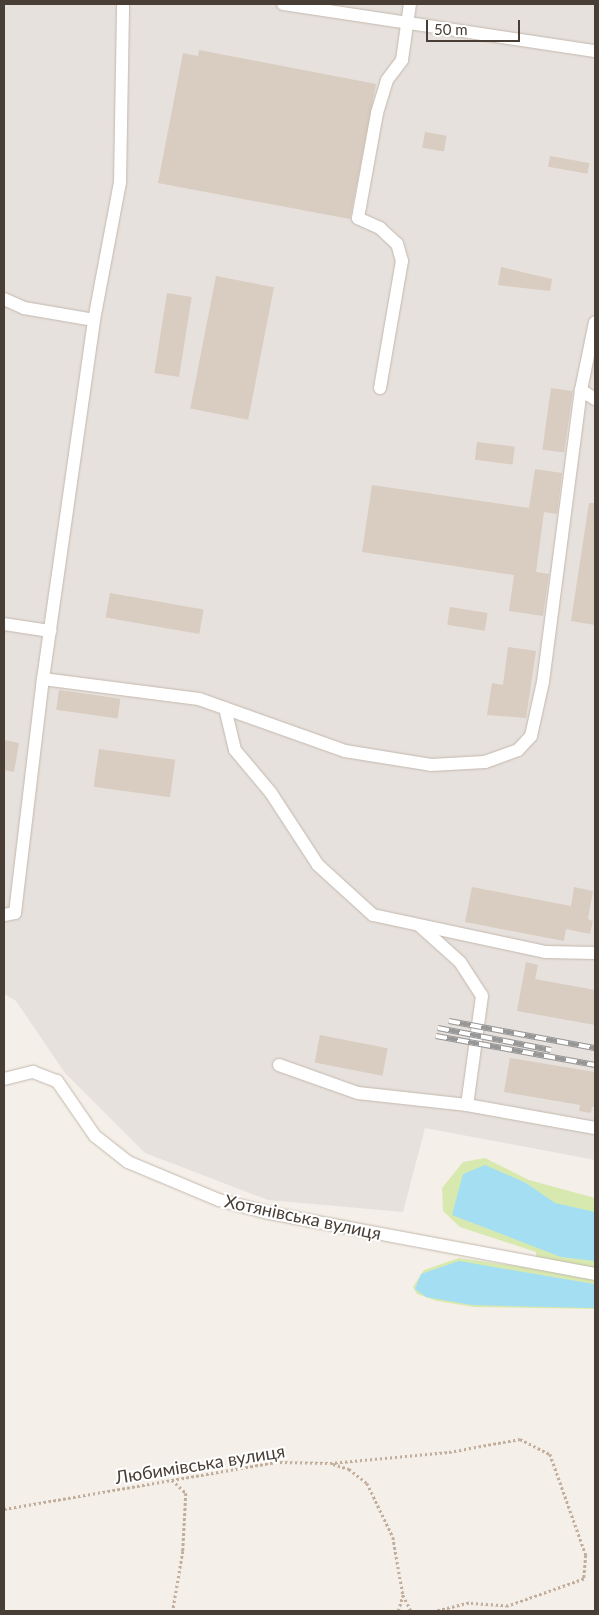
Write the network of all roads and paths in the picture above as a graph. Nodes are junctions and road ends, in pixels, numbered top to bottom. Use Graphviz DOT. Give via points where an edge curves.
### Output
graph roads {
  1 [pos="123,4"];
  2 [pos="283,4"];
  3 [pos="410,4"];
  4 [pos="407,21"];
  5 [pos="595,51"];
  6 [pos="4,299"];
  7 [pos="94,320"];
  8 [pos="595,322"];
  9 [pos="380,388"];
  10 [pos="581,390"];
  11 [pos="595,399"];
  12 [pos="4,624"];
  13 [pos="50,631"];
  14 [pos="43,679"];
  15 [pos="225,708"];
  16 [pos="4,915"];
  17 [pos="416,922"];
  18 [pos="595,953"];
  19 [pos="279,1065"];
  20 [pos="4,1079"];
  21 [pos="467,1105"];
  22 [pos="595,1128"];
  23 [pos="595,1274"];
  24 [pos="330,1463"];
  25 [pos="172,1480"];
  26 [pos="4,1509"];
  27 [pos="403,1595"];
  28 [pos="174,1610"];
  29 [pos="398,1611"];
  30 [pos="411,1611"];
  31 [pos="436,1611"];
  1 -- 7 [label="lane" via="120,182"];
  2 -- 4 [label="lane"];
  3 -- 4 [label="lane"];
  4 -- 5 [label="lane"];
  4 -- 9 [label="lane" via="402,60 388,80 377,113 358,218 380,228 397,244 402,261"];
  6 -- 7 [label="lane" via="24,308"];
  7 -- 13 [label="lane"];
  8 -- 10 [label="lane"];
  10 -- 11 [label="lane"];
  10 -- 15 [label="lane" via="543,682 531,736 518,750 485,762 431,765 345,751"];
  12 -- 13 [label="lane"];
  13 -- 14 [label="lane"];
  14 -- 15 [label="lane" via="198,699"];
  14 -- 16 [label="lane" via="15,913"];
  15 -- 17 [label="lane" via="235,750 270,792 318,864 373,916"];
  17 -- 18 [label="lane" via="486,941 546,952"];
  17 -- 21 [label="lane" via="460,962 482,996"];
  19 -- 21 [label="lane" via="358,1093"];
  20 -- 23 [label="lane, Хотянівська вулиця" via="33,1072 57,1082 95,1136 128,1162 219,1200 270,1213"];
  21 -- 22 [label="lane"];
  24 -- 25 [label="path, Любимівська вулиця" via="275,1462"];
  24 -- 27 [label="path" via="349,1468 367,1484 393,1537"];
  24 -- 31 [label="path, Любимівська вулиця" via="449,1452 520,1439 550,1454 586,1555 584,1579 508,1606 469,1604"];
  25 -- 26 [label="path, Любимівська вулиця"];
  25 -- 28 [label="path" via="186,1494 183,1552"];
  27 -- 29 [label="path"];
  27 -- 30 [label="path"];
}
